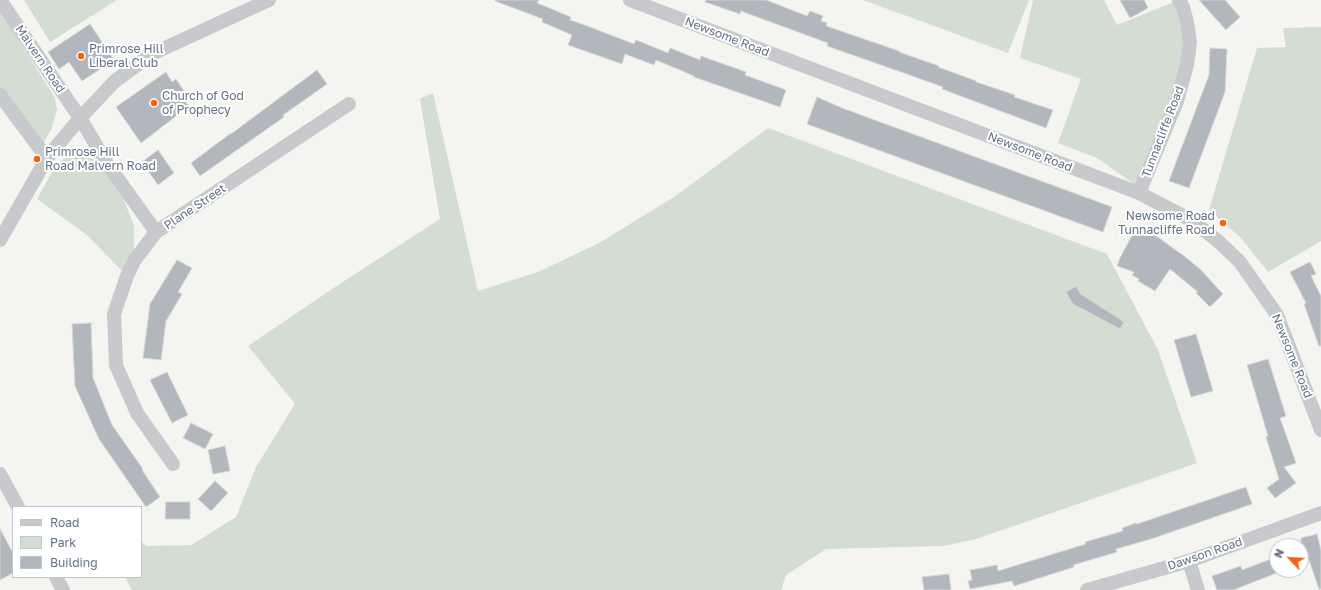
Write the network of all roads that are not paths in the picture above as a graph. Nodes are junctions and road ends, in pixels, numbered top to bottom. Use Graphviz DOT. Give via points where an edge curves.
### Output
graph roads {
  1 [pos="0,0"];
  2 [pos="269,0"];
  3 [pos="630,0"];
  4 [pos="1179,0"];
  5 [pos="0,96"];
  6 [pos="349,104"];
  7 [pos="80,118"];
  8 [pos="47,158"];
  9 [pos="1139,193"];
  10 [pos="156,232"];
  11 [pos="0,240"];
  12 [pos="1321,430"];
  13 [pos="173,464"];
  14 [pos="0,474"];
  15 [pos="17,506"];
  16 [pos="1321,513"];
  17 [pos="1189,561"];
  18 [pos="57,578"];
  19 [pos="63,590"];
  20 [pos="1087,590"];
  21 [pos="1198,590"];
  1 -- 7 [label="street, Malvern Road"];
  2 -- 7 [label="street" via="152,54 115,81"];
  3 -- 9 [label="street, Newsome Road"];
  4 -- 9 [label="street, Tunnacliffe Road" via="1187,22 1190,42 1187,65 1177,101"];
  5 -- 8 [label="street"];
  6 -- 10 [label="street, Plane Street"];
  7 -- 8 [label="street"];
  7 -- 10 [label="street, Plane Street" via="108,165"];
  8 -- 11 [label="street"];
  9 -- 12 [label="street, Newsome Road" via="1191,220 1240,262 1277,315"];
  10 -- 13 [label="street" via="134,261 114,314 116,365 137,413"];
  14 -- 15 [label="street"];
  16 -- 17 [label="street, Dawson Road"];
  17 -- 20 [label="street, Dawson Road"];
  17 -- 21 [label="street"];
  18 -- 19 [label="street"];
}
